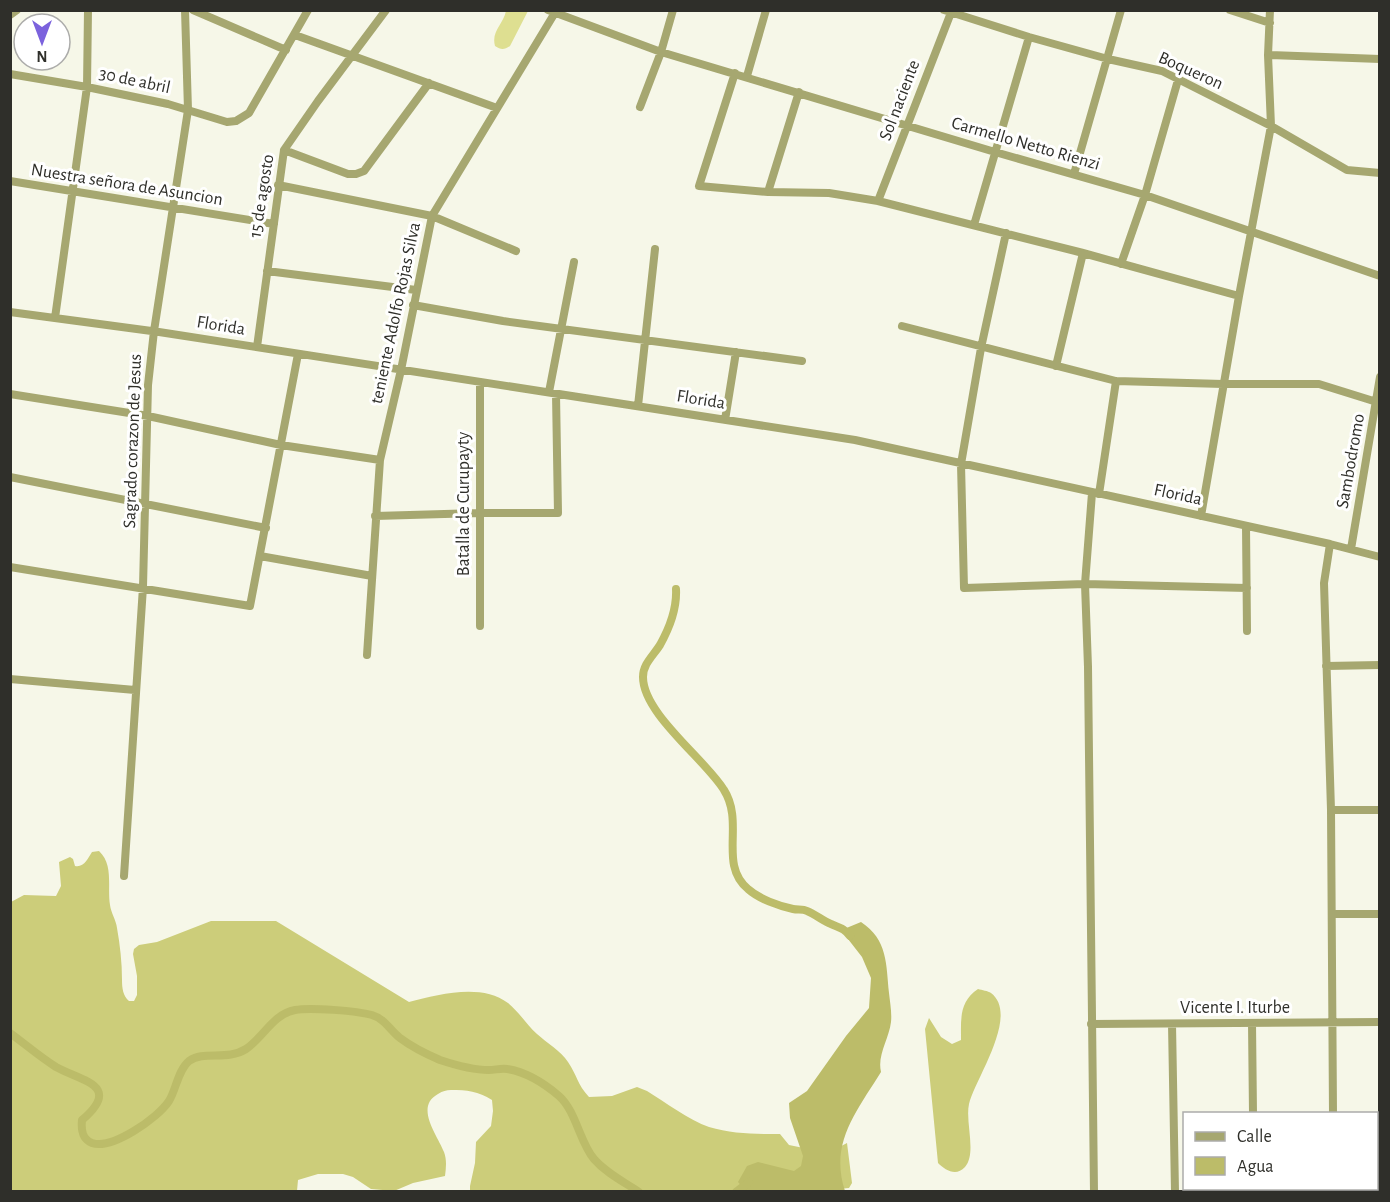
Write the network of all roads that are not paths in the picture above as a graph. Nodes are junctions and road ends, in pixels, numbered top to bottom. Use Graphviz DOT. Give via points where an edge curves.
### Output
graph roads {
  1 [pos="17,10"];
  2 [pos="88,10"];
  3 [pos="185,10"];
  4 [pos="193,10"];
  5 [pos="308,10"];
  6 [pos="386,10"];
  7 [pos="673,10"];
  8 [pos="766,10"];
  9 [pos="1121,10"];
  10 [pos="1230,10"];
  11 [pos="1270,10"];
  12 [pos="553,11"];
  13 [pos="949,11"];
  14 [pos="10,15"];
  15 [pos="1270,23"];
  16 [pos="295,35"];
  17 [pos="1029,37"];
  18 [pos="286,50"];
  19 [pos="661,52"];
  20 [pos="1268,55"];
  21 [pos="352,56"];
  22 [pos="1380,58"];
  23 [pos="1108,59"];
  24 [pos="735,73"];
  25 [pos="10,74"];
  26 [pos="747,76"];
  27 [pos="1178,80"];
  28 [pos="429,83"];
  29 [pos="87,87"];
  30 [pos="799,92"];
  31 [pos="640,107"];
  32 [pos="497,108"];
  33 [pos="188,110"];
  34 [pos="907,125"];
  35 [pos="1271,126"];
  36 [pos="284,150"];
  37 [pos="995,152"];
  38 [pos="1380,173"];
  39 [pos="1074,174"];
  40 [pos="10,181"];
  41 [pos="278,185"];
  42 [pos="73,191"];
  43 [pos="768,192"];
  44 [pos="1145,195"];
  45 [pos="878,201"];
  46 [pos="172,208"];
  47 [pos="432,216"];
  48 [pos="273,224"];
  49 [pos="974,225"];
  50 [pos="1250,231"];
  51 [pos="1006,233"];
  52 [pos="654,249"];
  53 [pos="516,251"];
  54 [pos="1083,253"];
  55 [pos="574,262"];
  56 [pos="1121,264"];
  57 [pos="267,271"];
  58 [pos="1380,276"];
  59 [pos="416,290"];
  60 [pos="1239,296"];
  61 [pos="413,304"];
  62 [pos="10,312"];
  63 [pos="55,318"];
  64 [pos="902,326"];
  65 [pos="561,328"];
  66 [pos="154,331"];
  67 [pos="645,339"];
  68 [pos="257,347"];
  69 [pos="981,348"];
  70 [pos="736,352"];
  71 [pos="298,354"];
  72 [pos="802,361"];
  73 [pos="1056,366"];
  74 [pos="401,370"];
  75 [pos="1380,377"];
  76 [pos="1116,381"];
  77 [pos="480,382"];
  78 [pos="1223,384"];
  79 [pos="553,393"];
  80 [pos="10,394"];
  81 [pos="1378,403"];
  82 [pos="638,406"];
  83 [pos="148,416"];
  84 [pos="725,420"];
  85 [pos="281,445"];
  86 [pos="380,460"];
  87 [pos="962,464"];
  88 [pos="10,477"];
  89 [pos="1095,493"];
  90 [pos="147,503"];
  91 [pos="479,513"];
  92 [pos="375,516"];
  93 [pos="1201,516"];
  94 [pos="1246,526"];
  95 [pos="266,528"];
  96 [pos="1330,544"];
  97 [pos="1351,549"];
  98 [pos="260,556"];
  99 [pos="1380,557"];
  100 [pos="10,567"];
  101 [pos="372,576"];
  102 [pos="1085,584"];
  103 [pos="143,587"];
  104 [pos="1247,588"];
  105 [pos="480,626"];
  106 [pos="1247,631"];
  107 [pos="367,655"];
  108 [pos="1380,665"];
  109 [pos="1326,666"];
  110 [pos="10,679"];
  111 [pos="135,690"];
  112 [pos="1331,810"];
  113 [pos="1380,810"];
  114 [pos="124,876"];
  115 [pos="1332,914"];
  116 [pos="1380,914"];
  117 [pos="1333,1022"];
  118 [pos="1380,1022"];
  119 [pos="1252,1023"];
  120 [pos="1091,1024"];
  121 [pos="1172,1024"];
  122 [pos="1253,1112"];
  123 [pos="1334,1112"];
  124 [pos="1094,1191"];
  125 [pos="1175,1191"];
  1 -- 14 [label="street"];
  2 -- 29 [label="street"];
  3 -- 33 [label="street, Sagrado corazon de Jesus"];
  4 -- 18 [label="street"];
  5 -- 16 [label="street"];
  6 -- 21 [label="street, 15 de agosto"];
  7 -- 19 [label="street"];
  8 -- 26 [label="street"];
  9 -- 23 [label="street"];
  10 -- 15 [label="street"];
  11 -- 15 [label="street"];
  12 -- 19 [label="street, Carmello Netto Rienzi"];
  12 -- 32 [label="street, teniente Adolfo Rojas Silva"];
  13 -- 17 [label="street, Boqueron"];
  13 -- 34 [label="street, Sol naciente"];
  15 -- 20 [label="street"];
  16 -- 18 [label="street"];
  16 -- 21 [label="street"];
  17 -- 23 [label="street, Boqueron"];
  17 -- 37 [label="street"];
  18 -- 33 [label="street, 30 de abril" via="249,113 236,121"];
  19 -- 24 [label="street, Carmello Netto Rienzi"];
  19 -- 31 [label="street"];
  20 -- 22 [label="street"];
  20 -- 35 [label="street"];
  21 -- 28 [label="street"];
  21 -- 36 [label="street, 15 de agosto"];
  23 -- 27 [label="street, Boqueron" via="1162,71"];
  23 -- 39 [label="street"];
  24 -- 26 [label="street, Carmello Netto Rienzi"];
  24 -- 43 [label="street" via="699,186"];
  25 -- 29 [label="street, 30 de abril"];
  26 -- 30 [label="street, Carmello Netto Rienzi"];
  27 -- 35 [label="street, Boqueron"];
  27 -- 44 [label="street"];
  28 -- 32 [label="street"];
  28 -- 36 [label="street" via="364,171 348,174"];
  29 -- 33 [label="street, 30 de abril"];
  29 -- 42 [label="street"];
  30 -- 34 [label="street, Carmello Netto Rienzi"];
  30 -- 43 [label="street"];
  32 -- 47 [label="street, teniente Adolfo Rojas Silva"];
  33 -- 46 [label="street, Sagrado corazon de Jesus"];
  34 -- 37 [label="street, Carmello Netto Rienzi"];
  34 -- 45 [label="street, Sol naciente"];
  35 -- 38 [label="street, Boqueron" via="1347,170"];
  35 -- 50 [label="street"];
  36 -- 41 [label="street, 15 de agosto"];
  37 -- 39 [label="street, Carmello Netto Rienzi"];
  37 -- 49 [label="street"];
  39 -- 44 [label="street, Carmello Netto Rienzi"];
  40 -- 42 [label="street, Nuestra señora de Asuncion"];
  41 -- 47 [label="street"];
  41 -- 48 [label="street, 15 de agosto"];
  42 -- 46 [label="street, Nuestra señora de Asuncion"];
  42 -- 63 [label="street"];
  43 -- 45 [label="street"];
  44 -- 50 [label="street, Carmello Netto Rienzi"];
  44 -- 56 [label="street"];
  45 -- 49 [label="street"];
  46 -- 48 [label="street, Nuestra señora de Asuncion"];
  46 -- 66 [label="street, Sagrado corazon de Jesus"];
  47 -- 53 [label="street"];
  47 -- 59 [label="street, teniente Adolfo Rojas Silva"];
  48 -- 57 [label="street, 15 de agosto"];
  49 -- 51 [label="street"];
  50 -- 58 [label="street, Carmello Netto Rienzi"];
  50 -- 60 [label="street"];
  51 -- 54 [label="street"];
  51 -- 69 [label="street"];
  52 -- 67 [label="street"];
  54 -- 56 [label="street"];
  54 -- 73 [label="street"];
  55 -- 65 [label="street"];
  56 -- 60 [label="street"];
  57 -- 59 [label="street"];
  57 -- 68 [label="street, 15 de agosto"];
  59 -- 61 [label="street, teniente Adolfo Rojas Silva"];
  60 -- 78 [label="street"];
  61 -- 65 [label="street"];
  61 -- 74 [label="street, teniente Adolfo Rojas Silva"];
  62 -- 63 [label="street, Florida"];
  63 -- 66 [label="street, Florida"];
  64 -- 69 [label="street"];
  65 -- 67 [label="street"];
  65 -- 79 [label="street"];
  66 -- 68 [label="street, Florida"];
  66 -- 83 [label="street, Sagrado corazon de Jesus"];
  67 -- 70 [label="street"];
  67 -- 82 [label="street"];
  68 -- 71 [label="street, Florida"];
  69 -- 73 [label="street"];
  69 -- 87 [label="street"];
  70 -- 72 [label="street"];
  70 -- 84 [label="street"];
  71 -- 74 [label="street, Florida"];
  71 -- 85 [label="street"];
  73 -- 76 [label="street"];
  74 -- 77 [label="street, Florida"];
  74 -- 86 [label="street, teniente Adolfo Rojas Silva"];
  75 -- 81 [label="street, Sambodromo"];
  76 -- 78 [label="street"];
  76 -- 89 [label="street"];
  77 -- 79 [label="street, Florida"];
  77 -- 91 [label="street, Batalla de Curupayty"];
  78 -- 81 [label="street" via="1319,384"];
  78 -- 93 [label="street"];
  79 -- 82 [label="street, Florida"];
  79 -- 91 [label="street" via="558,513"];
  80 -- 83 [label="street"];
  81 -- 97 [label="street, Sambodromo"];
  82 -- 84 [label="street, Florida"];
  83 -- 85 [label="street"];
  83 -- 90 [label="street, Sagrado corazon de Jesus"];
  84 -- 87 [label="street, Florida" via="855,440"];
  85 -- 86 [label="street"];
  85 -- 95 [label="street"];
  86 -- 92 [label="street, teniente Adolfo Rojas Silva"];
  87 -- 89 [label="street, Florida"];
  87 -- 102 [label="street" via="964,588"];
  88 -- 90 [label="street"];
  89 -- 93 [label="street, Florida"];
  89 -- 102 [label="street"];
  90 -- 95 [label="street"];
  90 -- 103 [label="street, Sagrado corazon de Jesus"];
  91 -- 92 [label="street"];
  91 -- 105 [label="street, Batalla de Curupayty"];
  92 -- 101 [label="street, teniente Adolfo Rojas Silva"];
  93 -- 94 [label="street, Florida"];
  94 -- 96 [label="street, Florida"];
  94 -- 104 [label="street"];
  95 -- 98 [label="street"];
  96 -- 97 [label="street, Florida"];
  96 -- 109 [label="street" via="1324,583"];
  97 -- 99 [label="street, Florida"];
  98 -- 101 [label="street"];
  98 -- 103 [label="street" via="250,606"];
  100 -- 103 [label="street"];
  101 -- 107 [label="street, teniente Adolfo Rojas Silva"];
  102 -- 104 [label="street"];
  102 -- 120 [label="street"];
  103 -- 111 [label="street, Sagrado corazon de Jesus"];
  104 -- 106 [label="street"];
  108 -- 109 [label="street"];
  109 -- 112 [label="street"];
  110 -- 111 [label="street"];
  111 -- 114 [label="street, Sagrado corazon de Jesus"];
  112 -- 113 [label="street"];
  112 -- 115 [label="street"];
  115 -- 116 [label="street"];
  115 -- 117 [label="street"];
  117 -- 118 [label="street, Vicente I. Iturbe"];
  117 -- 119 [label="street, Vicente I. Iturbe"];
  117 -- 123 [label="street"];
  119 -- 121 [label="street, Vicente I. Iturbe"];
  119 -- 122 [label="street"];
  120 -- 121 [label="street, Vicente I. Iturbe"];
  120 -- 124 [label="street"];
  121 -- 125 [label="street"];
}
